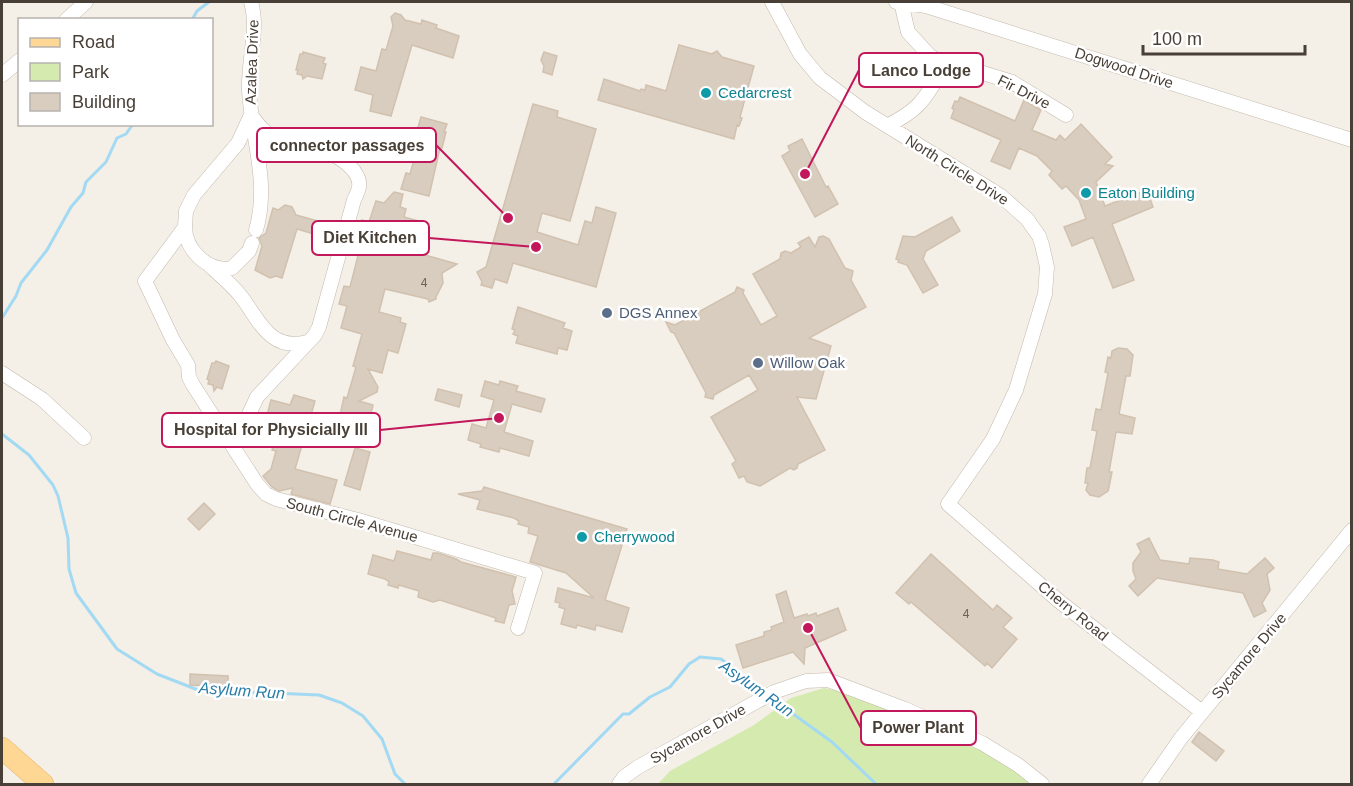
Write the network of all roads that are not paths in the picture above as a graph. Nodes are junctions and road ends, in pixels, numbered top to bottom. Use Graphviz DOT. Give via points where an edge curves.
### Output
graph roads {
  1 [pos="86,2"];
  2 [pos="251,2"];
  3 [pos="772,2"];
  4 [pos="896,2"];
  5 [pos="901,2"];
  6 [pos="68,18"];
  7 [pos="18,62"];
  8 [pos="945,66"];
  9 [pos="2,75"];
  10 [pos="251,116"];
  11 [pos="1066,116"];
  12 [pos="888,126"];
  13 [pos="1352,140"];
  14 [pos="185,227"];
  15 [pos="209,265"];
  16 [pos="308,342"];
  17 [pos="2,373"];
  18 [pos="84,438"];
  19 [pos="234,447"];
  20 [pos="948,504"];
  21 [pos="1352,530"];
  22 [pos="518,628"];
  23 [pos="1202,712"];
  24 [pos="2,747"];
  25 [pos="2,767"];
  26 [pos="21,784"];
  27 [pos="43,784"];
  28 [pos="619,784"];
  29 [pos="1042,784"];
  30 [pos="1149,784"];
  1 -- 6 [label="street"];
  2 -- 10 [label="street, Azalea Drive"];
  3 -- 12 [label="street, North Circle Drive" via="812,70"];
  4 -- 5 [label="street, Dogwood Drive"];
  5 -- 8 [label="street" via="908,32"];
  5 -- 13 [label="street, Dogwood Drive" via="937,9"];
  7 -- 9 [label="street"];
  8 -- 11 [label="street, Fir Drive" via="967,68 1012,82"];
  8 -- 12 [label="street" via="919,106"];
  10 -- 14 [label="street, South Circle Avenue" via="238,143 191,200"];
  10 -- 15 [label="street, Azalea Drive" via="261,188 254,236 249,251 232,268"];
  10 -- 16 [label="street" via="276,140 339,157 360,181 322,320"];
  12 -- 20 [label="street, North Circle Drive" via="1019,210 1039,236 1045,254 1046,294 1016,390 993,438"];
  14 -- 15 [label="street" via="189,244"];
  14 -- 19 [label="street, South Circle Avenue" via="145,281 188,365 193,385"];
  15 -- 16 [label="street" via="239,293 270,335 292,345"];
  16 -- 19 [label="street" via="257,397"];
  17 -- 18 [label="street" via="42,399"];
  19 -- 22 [label="street, South Circle Avenue" via="257,484 276,499 535,573"];
  20 -- 23 [label="street, Cherry Road" via="1060,602"];
  21 -- 23 [label="street, Sycamore Drive"];
  23 -- 30 [label="street, Sycamore Drive"];
  24 -- 27 [label="main road"];
  25 -- 26 [label="main road"];
  28 -- 29 [label="street, Sycamore Drive" via="638,767 769,695 806,681 828,680 982,743"];
}
